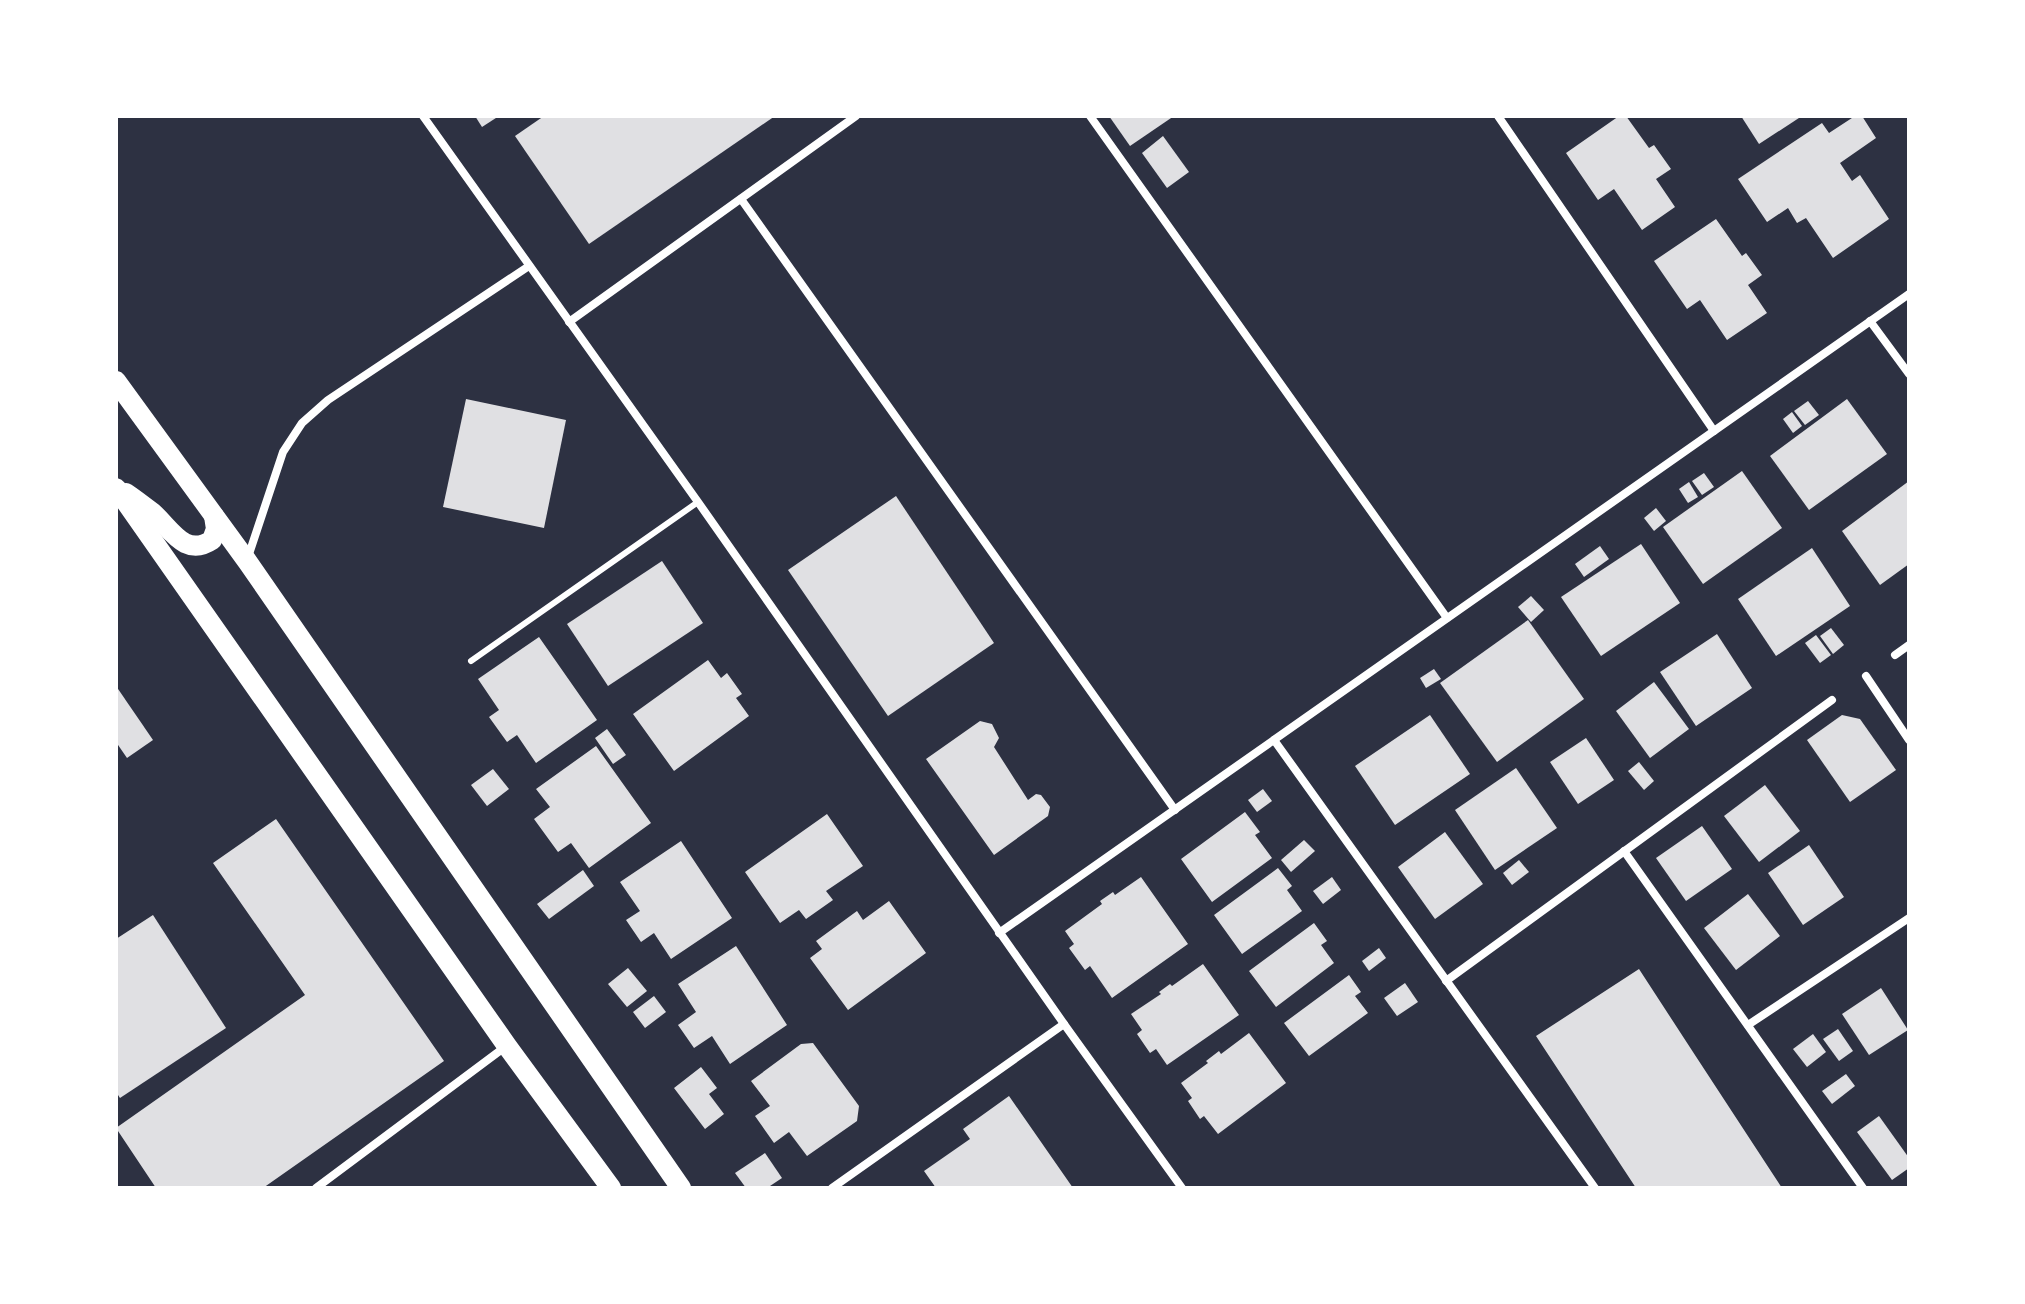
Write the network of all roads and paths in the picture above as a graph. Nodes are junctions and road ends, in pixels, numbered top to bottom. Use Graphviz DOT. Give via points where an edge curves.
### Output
graph roads {
  1 [pos="423,116"];
  2 [pos="856,116"];
  3 [pos="1090,116"];
  4 [pos="1498,116"];
  5 [pos="741,199"];
  6 [pos="529,266"];
  7 [pos="1909,294"];
  8 [pos="1870,321"];
  9 [pos="569,322"];
  10 [pos="1909,374"];
  11 [pos="116,381"];
  12 [pos="1714,431"];
  13 [pos="116,487"];
  14 [pos="698,502"];
  15 [pos="214,516"];
  16 [pos="247,561"];
  17 [pos="1447,618"];
  18 [pos="1909,645"];
  19 [pos="1895,655"];
  20 [pos="471,661"];
  21 [pos="1866,676"];
  22 [pos="1832,700"];
  23 [pos="1274,740"];
  24 [pos="1909,740"];
  25 [pos="1175,810"];
  26 [pos="1624,851"];
  27 [pos="1909,918"];
  28 [pos="999,933"];
  29 [pos="1446,981"];
  30 [pos="1064,1024"];
  31 [pos="1748,1025"];
  32 [pos="507,1046"];
  33 [pos="316,1188"];
  34 [pos="611,1188"];
  35 [pos="681,1188"];
  36 [pos="832,1188"];
  37 [pos="1182,1188"];
  38 [pos="1595,1188"];
  39 [pos="1863,1188"];
  1 -- 6 [label="street"];
  2 -- 5 [label="street"];
  3 -- 17 [label="street"];
  4 -- 12 [label="street"];
  5 -- 9 [label="street"];
  5 -- 25 [label="street"];
  6 -- 9 [label="street"];
  6 -- 16 [label="street" via="328,400 302,423 283,452"];
  7 -- 8 [label="street"];
  8 -- 10 [label="street"];
  8 -- 12 [label="street"];
  9 -- 14 [label="street"];
  11 -- 15 [label="main road"];
  12 -- 17 [label="street"];
  13 -- 15 [label="main road" via="186,544 203,547 212,540"];
  13 -- 32 [label="main road"];
  14 -- 20 [label="lane"];
  14 -- 28 [label="street"];
  15 -- 16 [label="main road"];
  16 -- 35 [label="main road"];
  17 -- 23 [label="street"];
  18 -- 19 [label="street"];
  21 -- 24 [label="street"];
  22 -- 26 [label="street"];
  23 -- 25 [label="street"];
  23 -- 29 [label="street"];
  25 -- 28 [label="street"];
  26 -- 29 [label="street"];
  26 -- 31 [label="street"];
  27 -- 31 [label="street"];
  28 -- 30 [label="street"];
  29 -- 38 [label="street"];
  30 -- 36 [label="street"];
  30 -- 37 [label="street"];
  31 -- 39 [label="street"];
  32 -- 33 [label="street"];
  32 -- 34 [label="main road"];
}
